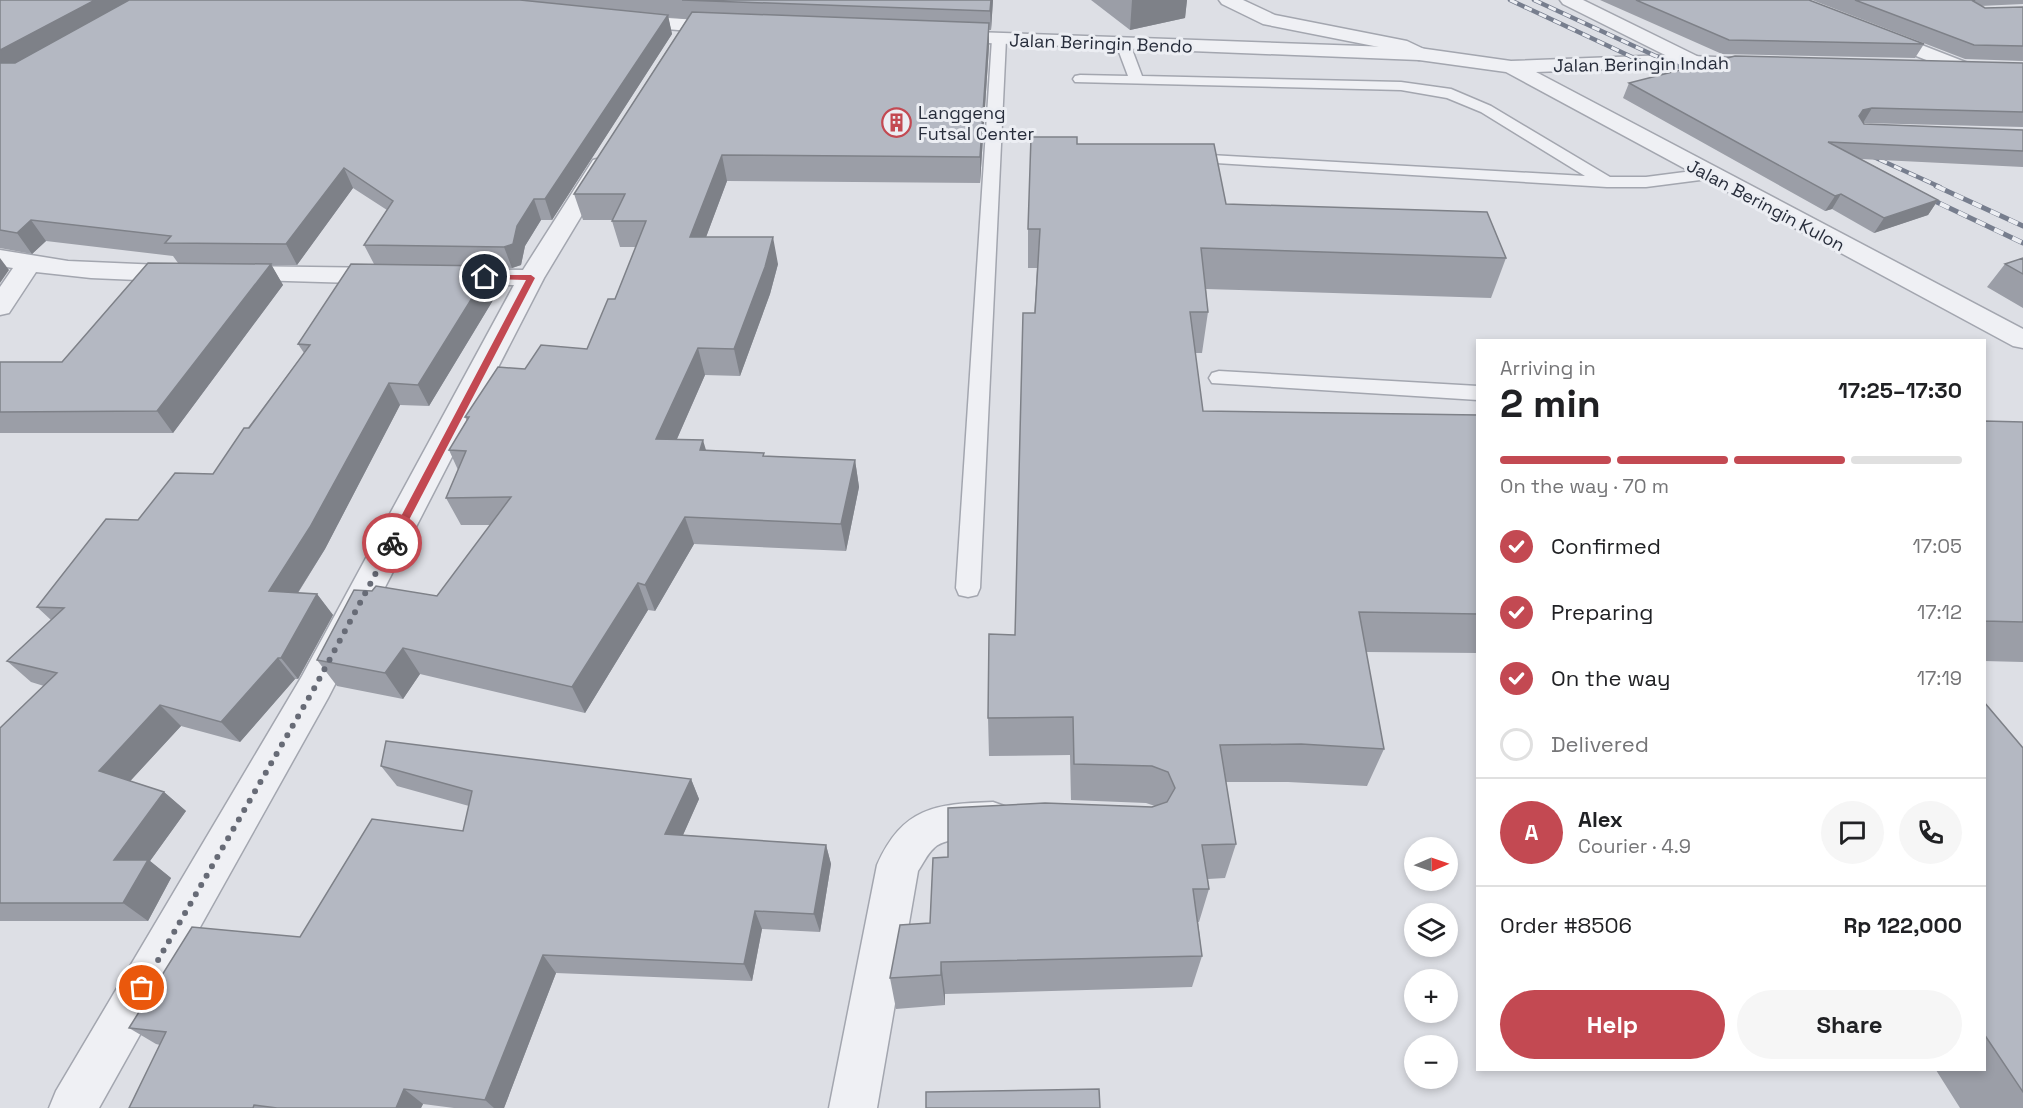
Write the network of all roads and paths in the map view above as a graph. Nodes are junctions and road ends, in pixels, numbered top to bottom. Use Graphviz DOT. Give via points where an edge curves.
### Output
graph roads {
  1 [pos="1228,0"];
  2 [pos="1569,0"];
  3 [pos="609,19"];
  4 [pos="1866,25"];
  5 [pos="689,27"];
  6 [pos="749,29"];
  7 [pos="928,36"];
  8 [pos="999,39"];
  9 [pos="1123,44"];
  10 [pos="1419,54"];
  11 [pos="669,56"];
  12 [pos="1694,62"];
  13 [pos="1777,64"];
  14 [pos="1511,67"];
  15 [pos="1907,68"];
  16 [pos="1966,69"];
  17 [pos="1989,69"];
  18 [pos="1080,79"];
  19 [pos="1137,81"];
  20 [pos="619,136"];
  21 [pos="1216,158"];
  22 [pos="1708,174"];
  23 [pos="1607,182"];
  24 [pos="0,258"];
  25 [pos="27,264"];
  26 [pos="531,278"];
  27 [pos="0,307"];
  28 [pos="2023,340"];
  29 [pos="1219,378"];
  30 [pos="1476,393"];
  31 [pos="968,588"];
  32 [pos="1032,820"];
  33 [pos="73,1108"];
  34 [pos="853,1108"];
  1 -- 10 [label="street" via="1270,20 1400,45"];
  2 -- 12 [label="street"];
  3 -- 5 [label="street"];
  4 -- 16 [label="street" via="1897,42"];
  5 -- 6 [label="street"];
  5 -- 11 [label="street"];
  7 -- 8 [label="street, Jalan Beringin Bendo"];
  8 -- 9 [label="street, Jalan Beringin Bendo"];
  8 -- 31 [label="lane"];
  9 -- 10 [label="street, Jalan Beringin Bendo"];
  9 -- 19 [label="lane"];
  10 -- 14 [label="street, Jalan Beringin Bendo"];
  12 -- 13 [label="street, Jalan Beringin Indah"];
  12 -- 14 [label="street, Jalan Beringin Indah"];
  14 -- 22 [label="street, Jalan Beringin Kulon"];
  15 -- 16 [label="street"];
  16 -- 17 [label="street"];
  18 -- 19 [label="lane"];
  19 -- 23 [label="lane" via="1401,86 1451,94 1486,109"];
  20 -- 26 [label="street"];
  21 -- 23 [label="lane"];
  22 -- 23 [label="lane" via="1646,182"];
  22 -- 28 [label="street, Jalan Beringin Kulon"];
  24 -- 25 [label="street"];
  25 -- 26 [label="street" via="118,273"];
  25 -- 27 [label="street"];
  26 -- 33 [label="street" via="315,687"];
  29 -- 30 [label="lane"];
  32 -- 34 [label="street" via="946,822 920,834 898,865"];
}
